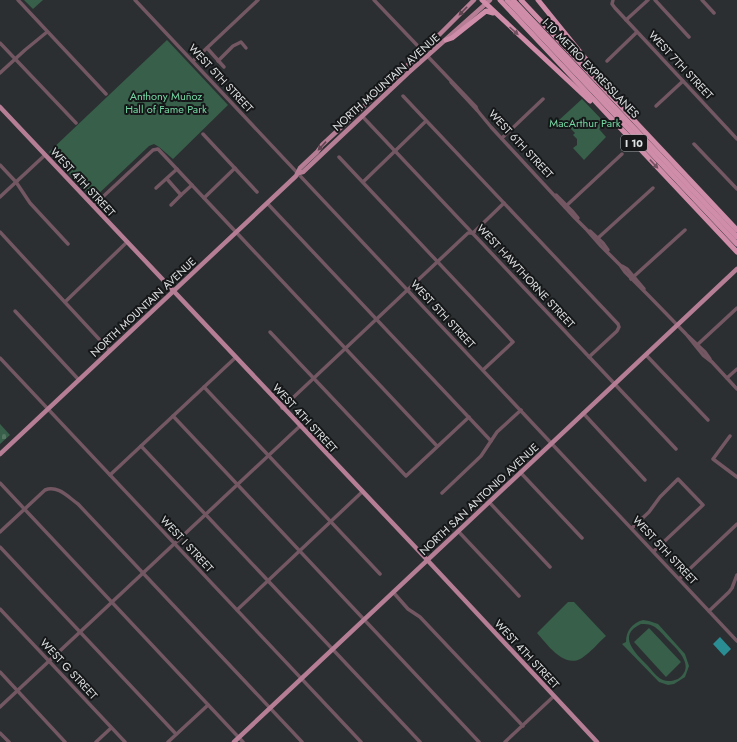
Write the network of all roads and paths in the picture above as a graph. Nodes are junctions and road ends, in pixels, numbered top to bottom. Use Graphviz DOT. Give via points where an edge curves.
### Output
graph roads {
  1 [pos="18,0"];
  2 [pos="135,0"];
  3 [pos="258,0"];
  4 [pos="374,0"];
  5 [pos="474,0"];
  6 [pos="500,0"];
  7 [pos="507,0"];
  8 [pos="513,0"];
  9 [pos="521,0"];
  10 [pos="538,0"];
  11 [pos="648,0"];
  12 [pos="655,0"];
  13 [pos="702,0"];
  14 [pos="486,1"];
  15 [pos="612,2"];
  16 [pos="714,13"];
  17 [pos="496,14"];
  18 [pos="626,20"];
  19 [pos="47,32"];
  20 [pos="638,32"];
  21 [pos="532,34"];
  22 [pos="689,36"];
  23 [pos="446,40"];
  24 [pos="0,43"];
  25 [pos="207,48"];
  26 [pos="246,48"];
  27 [pos="423,51"];
  28 [pos="427,56"];
  29 [pos="15,59"];
  30 [pos="193,61"];
  31 [pos="218,61"];
  32 [pos="607,61"];
  33 [pos="582,64"];
  34 [pos="224,67"];
  35 [pos="0,73"];
  36 [pos="683,81"];
  37 [pos="590,87"];
  38 [pos="602,93"];
  39 [pos="106,94"];
  40 [pos="403,96"];
  41 [pos="543,99"];
  42 [pos="656,106"];
  43 [pos="0,107"];
  44 [pos="358,111"];
  45 [pos="368,111"];
  46 [pos="361,117"];
  47 [pos="426,121"];
  48 [pos="76,123"];
  49 [pos="616,124"];
  50 [pos="644,131"];
  51 [pos="203,134"];
  52 [pos="502,138"];
  53 [pos="737,139"];
  54 [pos="694,144"];
  55 [pos="395,151"];
  56 [pos="622,154"];
  57 [pos="45,155"];
  58 [pos="339,157"];
  59 [pos="0,165"];
  60 [pos="235,168"];
  61 [pos="177,169"];
  62 [pos="298,173"];
  63 [pos="166,179"];
  64 [pos="16,182"];
  65 [pos="363,182"];
  66 [pos="192,185"];
  67 [pos="156,188"];
  68 [pos="652,188"];
  69 [pos="737,189"];
  70 [pos="256,192"];
  71 [pos="181,195"];
  72 [pos="0,197"];
  73 [pos="204,198"];
  74 [pos="267,203"];
  75 [pos="504,203"];
  76 [pos="171,205"];
  77 [pos="93,206"];
  78 [pos="566,206"];
  79 [pos="587,230"];
  80 [pos="685,230"];
  81 [pos="737,230"];
  82 [pos="0,232"];
  83 [pos="236,233"];
  84 [pos="473,233"];
  85 [pos="737,236"];
  86 [pos="598,238"];
  87 [pos="127,242"];
  88 [pos="68,244"];
  89 [pos="737,244"];
  90 [pos="737,252"];
  91 [pos="610,254"];
  92 [pos="438,261"];
  93 [pos="737,269"];
  94 [pos="633,278"];
  95 [pos="408,289"];
  96 [pos="173,292"];
  97 [pos="65,302"];
  98 [pos="737,308"];
  99 [pos="15,311"];
  100 [pos="377,319"];
  101 [pos="677,325"];
  102 [pos="270,332"];
  103 [pos="697,345"];
  104 [pos="345,349"];
  105 [pos="110,351"];
  106 [pos="646,355"];
  107 [pos="589,357"];
  108 [pos="0,358"];
  109 [pos="235,358"];
  110 [pos="737,369"];
  111 [pos="483,370"];
  112 [pos="314,378"];
  113 [pos="727,378"];
  114 [pos="79,380"];
  115 [pos="615,384"];
  116 [pos="204,387"];
  117 [pos="737,389"];
  118 [pos="282,408"];
  119 [pos="48,409"];
  120 [pos="521,410"];
  121 [pos="583,413"];
  122 [pos="173,416"];
  123 [pos="469,417"];
  124 [pos="708,420"];
  125 [pos="300,426"];
  126 [pos="730,436"];
  127 [pos="491,441"];
  128 [pos="552,443"];
  129 [pos="141,446"];
  130 [pos="437,446"];
  131 [pos="676,449"];
  132 [pos="0,454"];
  133 [pos="269,456"];
  134 [pos="520,472"];
  135 [pos="110,475"];
  136 [pos="737,477"];
  137 [pos="645,480"];
  138 [pos="0,484"];
  139 [pos="238,485"];
  140 [pos="362,492"];
  141 [pos="442,493"];
  142 [pos="489,502"];
  143 [pos="24,509"];
  144 [pos="206,515"];
  145 [pos="330,521"];
  146 [pos="737,524"];
  147 [pos="632,528"];
  148 [pos="458,531"];
  149 [pos="0,532"];
  150 [pos="582,538"];
  151 [pos="175,544"];
  152 [pos="0,546"];
  153 [pos="299,551"];
  154 [pos="654,551"];
  155 [pos="426,560"];
  156 [pos="550,567"];
  157 [pos="144,574"];
  158 [pos="380,574"];
  159 [pos="737,575"];
  160 [pos="679,579"];
  161 [pos="268,581"];
  162 [pos="393,592"];
  163 [pos="519,596"];
  164 [pos="112,603"];
  165 [pos="0,609"];
  166 [pos="237,610"];
  167 [pos="709,611"];
  168 [pos="364,620"];
  169 [pos="80,632"];
  170 [pos="737,641"];
  171 [pos="332,649"];
  172 [pos="49,661"];
  173 [pos="0,672"];
  174 [pos="301,678"];
  175 [pos="18,691"];
  176 [pos="554,696"];
  177 [pos="208,705"];
  178 [pos="0,707"];
  179 [pos="270,708"];
  180 [pos="523,726"];
  181 [pos="111,728"];
  182 [pos="0,733"];
  183 [pos="176,734"];
  184 [pos="239,738"];
  185 [pos="8,742"];
  186 [pos="65,742"];
  187 [pos="96,742"];
  188 [pos="125,742"];
  189 [pos="168,742"];
  190 [pos="234,742"];
  191 [pos="243,742"];
  192 [pos="302,742"];
  193 [pos="361,742"];
  194 [pos="420,742"];
  195 [pos="479,742"];
  196 [pos="505,742"];
  197 [pos="597,742"];
  1 -- 19 [label="street"];
  2 -- 30 [label="street, WEST 5TH STREET"];
  3 -- 25 [label="street"];
  4 -- 27 [label="street, WEST 6TH STREET"];
  5 -- 27 [label="main road, NORTH MOUNTAIN AVENUE, one-way"];
  6 -- 21 [label="highway, I 10"];
  7 -- 37 [label="highway, I-10 METRO EXPRESSLANES"];
  8 -- 38 [label="highway, I-10 METRO EXPRESSLANES"];
  9 -- 33 [label="highway, I 10"];
  10 -- 50 [label="highway" via="602,80 638,120"];
  11 -- 18 [label="street"];
  12 -- 22 [label="street"];
  13 -- 16 [label="street"];
  14 -- 17 [label="highway"];
  14 -- 23 [label="main road, NORTH MOUNTAIN AVENUE"];
  15 -- 18 [label="street, WEST 7TH STREET"];
  17 -- 23 [label="highway" via="486,11"];
  17 -- 49 [label="highway, one-way" via="608,120"];
  18 -- 20 [label="street, WEST 7TH STREET"];
  19 -- 29 [label="street"];
  19 -- 39 [label="street"];
  20 -- 32 [label="street"];
  20 -- 36 [label="street, WEST 7TH STREET"];
  21 -- 37 [label="highway"];
  21 -- 49 [label="highway, I 10"];
  23 -- 28 [label="main road, NORTH MOUNTAIN AVENUE"];
  24 -- 29 [label="street"];
  25 -- 30 [label="street"];
  25 -- 31 [label="street"];
  26 -- 31 [label="street" via="241,42 233,46"];
  27 -- 28 [label="street, WEST 6TH STREET"];
  27 -- 44 [label="main road, NORTH MOUNTAIN AVENUE"];
  28 -- 45 [label="main road, NORTH MOUNTAIN AVENUE"];
  28 -- 52 [label="street, WEST 6TH STREET"];
  29 -- 35 [label="street"];
  29 -- 48 [label="street"];
  30 -- 62 [label="street, WEST 5TH STREET"];
  31 -- 34 [label="street"];
  33 -- 38 [label="highway"];
  33 -- 50 [label="highway, I 10"];
  36 -- 42 [label="street"];
  36 -- 53 [label="street, WEST 7TH STREET"];
  37 -- 89 [label="highway, I-10 METRO EXPRESSLANES"];
  38 -- 85 [label="highway, I-10 METRO EXPRESSLANES"];
  40 -- 47 [label="street"];
  41 -- 52 [label="street"];
  43 -- 57 [label="main road, WEST 4TH STREET"];
  44 -- 45 [label="main road"];
  44 -- 46 [label="main road"];
  44 -- 62 [label="main road, NORTH MOUNTAIN AVENUE, one-way" via="300,168"];
  45 -- 46 [label="main road, NORTH MOUNTAIN AVENUE"];
  46 -- 55 [label="street, WEST HAWTHORNE STREET"];
  46 -- 62 [label="main road, NORTH MOUNTAIN AVENUE" via="303,172"];
  47 -- 55 [label="street"];
  47 -- 75 [label="street"];
  49 -- 90 [label="highway, I 10, one-way"];
  50 -- 81 [label="highway, I 10"];
  51 -- 60 [label="street"];
  52 -- 78 [label="street, WEST 6TH STREET"];
  54 -- 69 [label="street"];
  55 -- 65 [label="street"];
  55 -- 84 [label="street, WEST HAWTHORNE STREET"];
  56 -- 78 [label="street"];
  57 -- 64 [label="street"];
  57 -- 77 [label="main road, WEST 4TH STREET"];
  58 -- 65 [label="street"];
  59 -- 64 [label="street"];
  60 -- 70 [label="street"];
  60 -- 73 [label="street"];
  61 -- 63 [label="street"];
  61 -- 66 [label="street"];
  61 -- 77 [label="street" via="158,150 153,150"];
  62 -- 74 [label="main road, NORTH MOUNTAIN AVENUE"];
  62 -- 95 [label="street, WEST 5TH STREET"];
  63 -- 67 [label="street"];
  63 -- 71 [label="street"];
  64 -- 72 [label="street"];
  64 -- 88 [label="street" via="30,203"];
  65 -- 92 [label="street"];
  66 -- 71 [label="street"];
  66 -- 73 [label="street"];
  68 -- 86 [label="street"];
  71 -- 76 [label="street"];
  73 -- 83 [label="street"];
  74 -- 83 [label="main road, NORTH MOUNTAIN AVENUE"];
  74 -- 100 [label="street"];
  75 -- 84 [label="street"];
  75 -- 107 [label="street" via="618,324 618,329"];
  77 -- 87 [label="main road, WEST 4TH STREET"];
  78 -- 79 [label="street, WEST 6TH STREET"];
  79 -- 86 [label="street, WEST 6TH STREET"];
  79 -- 91 [label="street, WEST 6TH STREET"];
  80 -- 94 [label="street"];
  82 -- 97 [label="street"];
  83 -- 96 [label="main road, NORTH MOUNTAIN AVENUE"];
  83 -- 104 [label="street"];
  84 -- 92 [label="street" via="468,233"];
  84 -- 107 [label="street, WEST HAWTHORNE STREET"];
  86 -- 91 [label="street, WEST 6TH STREET"];
  87 -- 96 [label="main road, WEST 4TH STREET"];
  87 -- 97 [label="street"];
  91 -- 94 [label="street, WEST 6TH STREET"];
  92 -- 95 [label="street"];
  92 -- 111 [label="street" via="513,342"];
  93 -- 101 [label="main road, NORTH SAN ANTONIO AVENUE"];
  94 -- 101 [label="street, WEST 6TH STREET"];
  95 -- 100 [label="street"];
  95 -- 111 [label="street, WEST 5TH STREET"];
  96 -- 105 [label="main road, NORTH MOUNTAIN AVENUE"];
  96 -- 109 [label="main road, WEST 4TH STREET"];
  97 -- 105 [label="street"];
  98 -- 103 [label="street"];
  99 -- 114 [label="street"];
  100 -- 104 [label="street"];
  100 -- 123 [label="street"];
  101 -- 103 [label="street, WEST 6TH STREET" via="691,342"];
  101 -- 106 [label="main road, NORTH SAN ANTONIO AVENUE"];
  102 -- 112 [label="street"];
  103 -- 113 [label="street, WEST 6TH STREET" via="703,355"];
  104 -- 112 [label="street"];
  104 -- 130 [label="street"];
  105 -- 114 [label="main road, NORTH MOUNTAIN AVENUE"];
  106 -- 115 [label="main road, NORTH SAN ANTONIO AVENUE"];
  106 -- 124 [label="street"];
  107 -- 115 [label="street, WEST HAWTHORNE STREET"];
  108 -- 119 [label="street, WEST I STREET"];
  109 -- 116 [label="street"];
  109 -- 118 [label="main road, WEST 4TH STREET"];
  110 -- 113 [label="street"];
  111 -- 120 [label="street, WEST 5TH STREET"];
  112 -- 118 [label="street"];
  112 -- 130 [label="street" via="406,476"];
  113 -- 117 [label="street, WEST 6TH STREET"];
  114 -- 119 [label="main road, NORTH MOUNTAIN AVENUE"];
  115 -- 121 [label="main road, NORTH SAN ANTONIO AVENUE"];
  115 -- 131 [label="street, WEST HAWTHORNE STREET"];
  116 -- 122 [label="street"];
  116 -- 133 [label="street"];
  118 -- 125 [label="main road, WEST 4TH STREET"];
  119 -- 132 [label="main road, NORTH MOUNTAIN AVENUE"];
  119 -- 135 [label="street, WEST I STREET"];
  120 -- 127 [label="street"];
  120 -- 128 [label="street, WEST 5TH STREET"];
  121 -- 128 [label="main road, NORTH SAN ANTONIO AVENUE"];
  121 -- 137 [label="street"];
  122 -- 129 [label="street"];
  122 -- 139 [label="street"];
  123 -- 127 [label="street"];
  123 -- 130 [label="street"];
  125 -- 133 [label="street"];
  125 -- 140 [label="main road, WEST 4TH STREET"];
  126 -- 136 [label="street" via="713,459"];
  127 -- 141 [label="street" via="481,456"];
  128 -- 134 [label="main road, NORTH SAN ANTONIO AVENUE"];
  128 -- 147 [label="street, WEST 5TH STREET"];
  129 -- 135 [label="street"];
  129 -- 144 [label="street"];
  133 -- 139 [label="street"];
  133 -- 145 [label="street"];
  134 -- 142 [label="main road, NORTH SAN ANTONIO AVENUE"];
  134 -- 150 [label="street"];
  135 -- 151 [label="street, WEST I STREET"];
  138 -- 143 [label="street"];
  139 -- 144 [label="street"];
  139 -- 153 [label="street"];
  140 -- 145 [label="street"];
  140 -- 155 [label="main road, WEST 4TH STREET"];
  142 -- 148 [label="main road, NORTH SAN ANTONIO AVENUE"];
  142 -- 156 [label="street"];
  143 -- 149 [label="street"];
  143 -- 157 [label="street" via="45,490 58,490 78,504"];
  143 -- 164 [label="street"];
  144 -- 151 [label="street"];
  144 -- 161 [label="street"];
  145 -- 153 [label="street"];
  145 -- 158 [label="street"];
  146 -- 160 [label="street"];
  147 -- 154 [label="street, WEST 5TH STREET"];
  147 -- 154 [label="street" via="678,479 703,506"];
  148 -- 155 [label="main road, NORTH SAN ANTONIO AVENUE"];
  148 -- 163 [label="street"];
  151 -- 157 [label="street"];
  151 -- 166 [label="street, WEST I STREET"];
  152 -- 169 [label="street"];
  153 -- 161 [label="street"];
  153 -- 168 [label="street"];
  154 -- 160 [label="street, WEST 5TH STREET"];
  155 -- 162 [label="main road, NORTH SAN ANTONIO AVENUE"];
  155 -- 176 [label="main road, WEST 4TH STREET"];
  157 -- 164 [label="street"];
  157 -- 179 [label="street"];
  159 -- 167 [label="street" via="729,592"];
  160 -- 167 [label="street, WEST 5TH STREET"];
  161 -- 166 [label="street"];
  161 -- 171 [label="street"];
  162 -- 168 [label="main road, NORTH SAN ANTONIO AVENUE"];
  162 -- 180 [label="street"];
  164 -- 169 [label="street"];
  164 -- 177 [label="street"];
  165 -- 172 [label="street, WEST G STREET"];
  166 -- 174 [label="street, WEST I STREET"];
  167 -- 170 [label="street, WEST 5TH STREET"];
  168 -- 171 [label="main road, NORTH SAN ANTONIO AVENUE"];
  168 -- 195 [label="street"];
  169 -- 172 [label="street"];
  169 -- 183 [label="street"];
  171 -- 174 [label="main road, NORTH SAN ANTONIO AVENUE"];
  171 -- 194 [label="street"];
  172 -- 175 [label="street"];
  172 -- 181 [label="street, WEST G STREET"];
  173 -- 175 [label="street"];
  174 -- 179 [label="main road, NORTH SAN ANTONIO AVENUE"];
  174 -- 193 [label="street, WEST I STREET"];
  175 -- 178 [label="street"];
  175 -- 186 [label="street"];
  176 -- 180 [label="street"];
  176 -- 197 [label="main road, WEST 4TH STREET"];
  177 -- 183 [label="street"];
  177 -- 184 [label="street"];
  179 -- 184 [label="main road, NORTH SAN ANTONIO AVENUE"];
  179 -- 192 [label="street"];
  180 -- 196 [label="street"];
  181 -- 187 [label="street"];
  181 -- 188 [label="street, WEST G STREET"];
  182 -- 185 [label="street"];
  183 -- 189 [label="street"];
  184 -- 190 [label="main road, NORTH SAN ANTONIO AVENUE"];
  184 -- 191 [label="street"];
}
